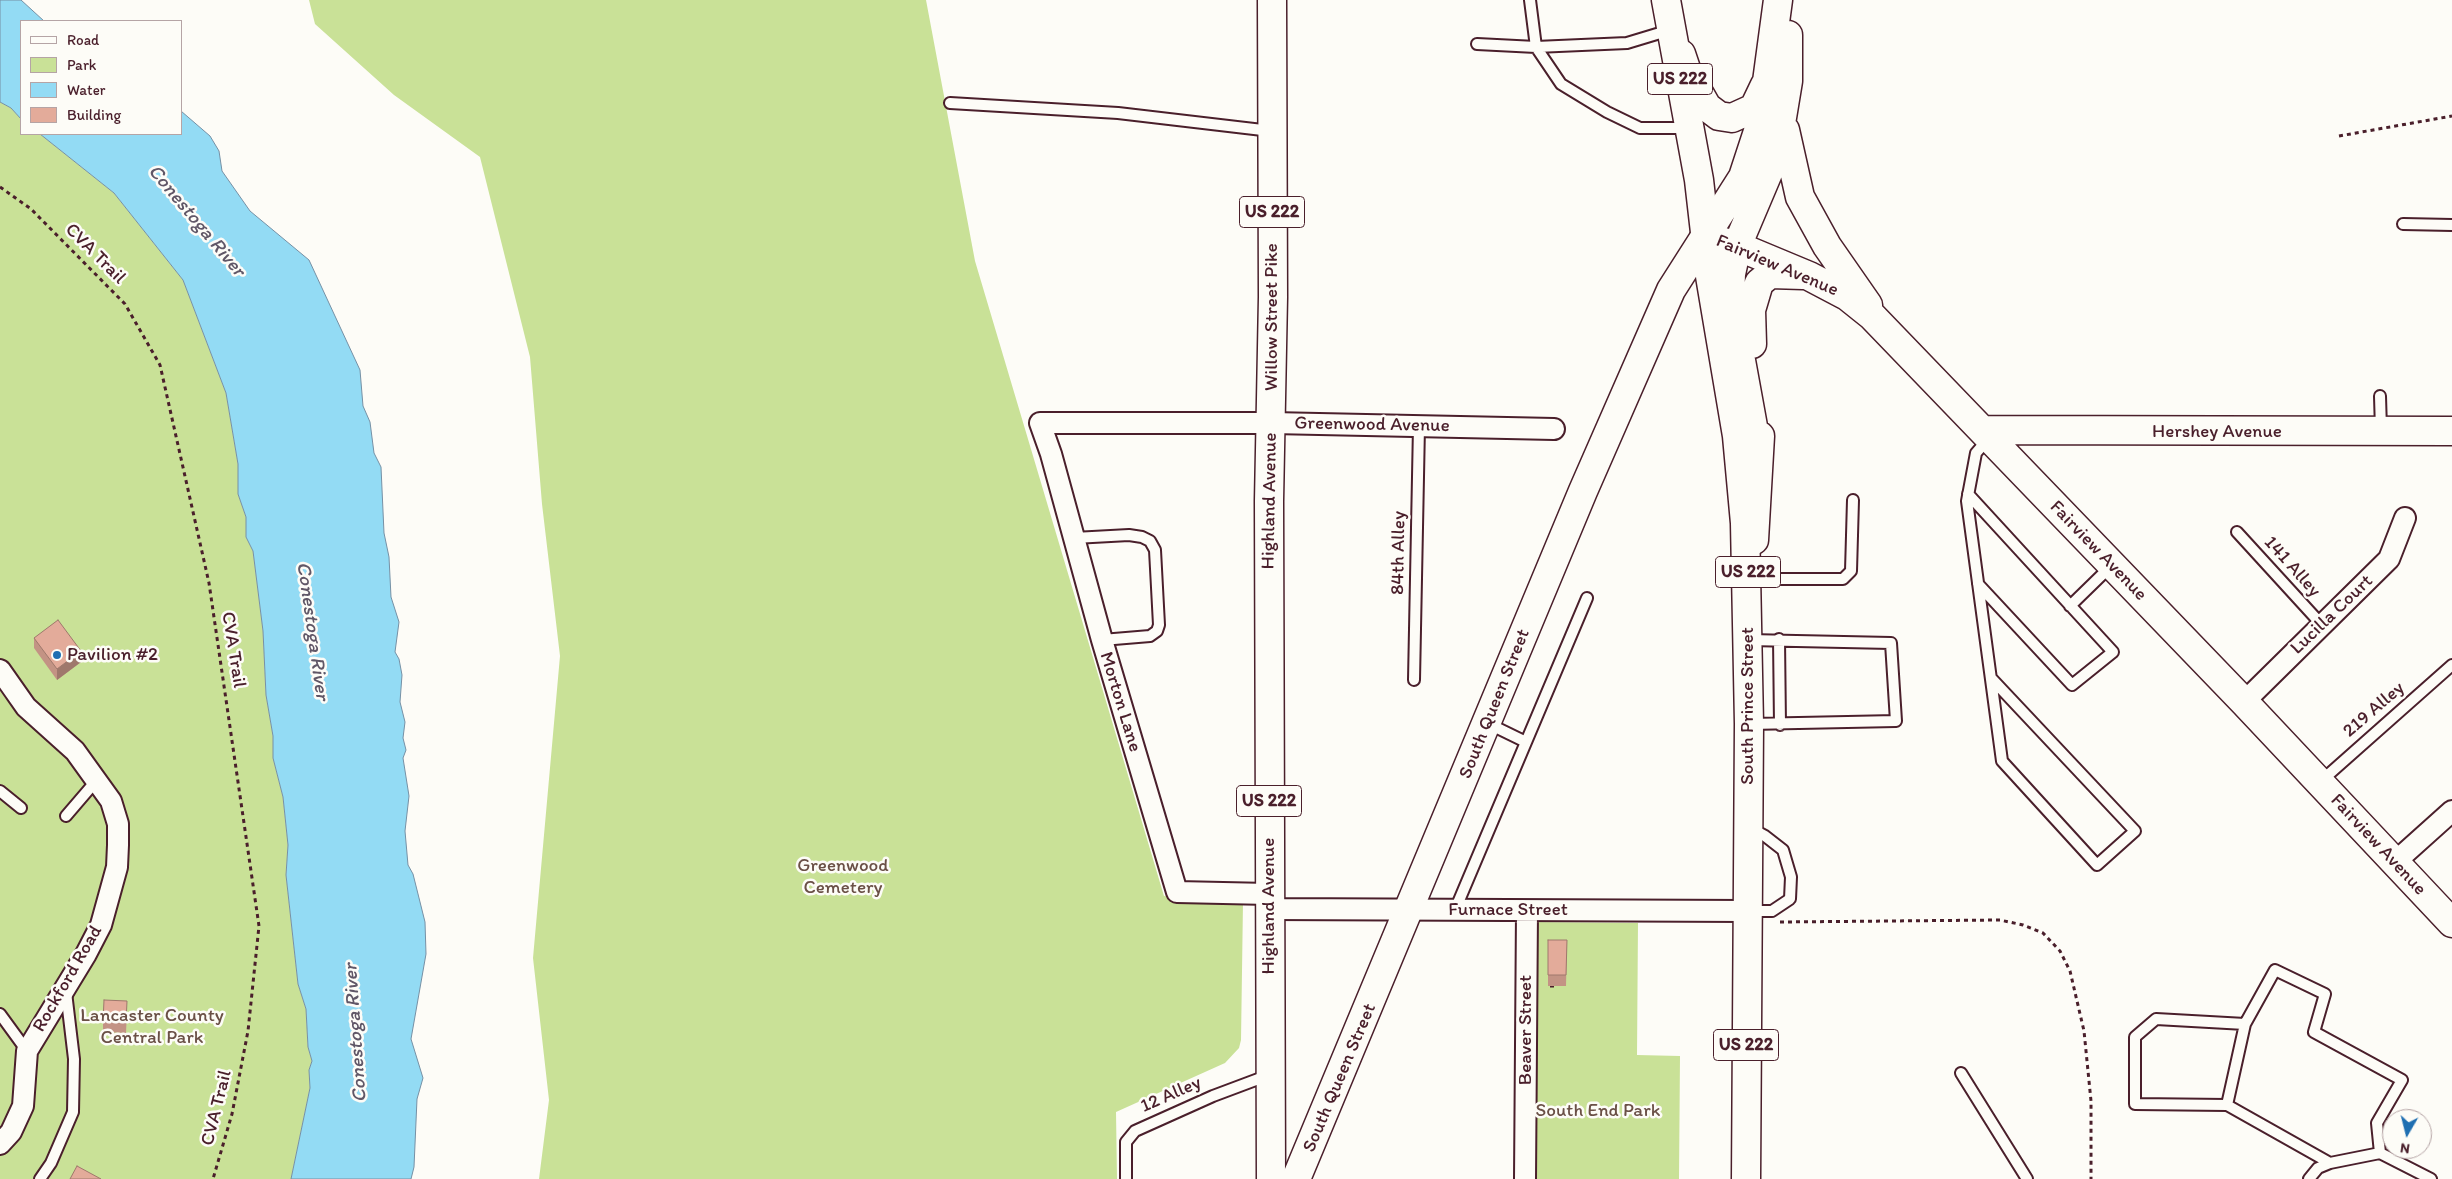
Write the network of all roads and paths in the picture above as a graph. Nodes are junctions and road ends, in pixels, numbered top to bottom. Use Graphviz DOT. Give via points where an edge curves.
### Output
graph roads {
  1 [pos="1272,0"];
  2 [pos="1530,0"];
  3 [pos="1666,0"];
  4 [pos="1778,0"];
  5 [pos="1787,0"];
  6 [pos="1671,30"];
  7 [pos="1477,44"];
  8 [pos="1536,47"];
  9 [pos="1767,79"];
  10 [pos="950,103"];
  11 [pos="2452,116"];
  12 [pos="1783,117"];
  13 [pos="1690,128"];
  14 [pos="1272,131"];
  15 [pos="2338,136"];
  16 [pos="0,186"];
  17 [pos="2403,224"];
  18 [pos="2452,225"];
  19 [pos="1705,236"];
  20 [pos="1738,246"];
  21 [pos="1809,276"];
  22 [pos="1885,329"];
  23 [pos="2380,396"];
  24 [pos="1040,423"];
  25 [pos="1272,423"];
  26 [pos="1419,426"];
  27 [pos="1554,429"];
  28 [pos="2381,431"];
  29 [pos="2452,431"];
  30 [pos="1986,434"];
  31 [pos="1758,454"];
  32 [pos="1968,494"];
  33 [pos="1853,500"];
  34 [pos="2405,518"];
  35 [pos="2237,532"];
  36 [pos="1074,538"];
  37 [pos="2112,565"];
  38 [pos="1748,579"];
  39 [pos="1978,584"];
  40 [pos="1587,598"];
  41 [pos="2070,606"];
  42 [pos="2322,626"];
  43 [pos="1779,639"];
  44 [pos="1102,640"];
  45 [pos="1748,640"];
  46 [pos="2452,664"];
  47 [pos="0,670"];
  48 [pos="1991,678"];
  49 [pos="1414,680"];
  50 [pos="2244,702"];
  51 [pos="1487,723"];
  52 [pos="1749,724"];
  53 [pos="1780,724"];
  54 [pos="1526,742"];
  55 [pos="96,781"];
  56 [pos="2319,782"];
  57 [pos="0,790"];
  58 [pos="21,808"];
  59 [pos="2452,812"];
  60 [pos="66,816"];
  61 [pos="1747,826"];
  62 [pos="2394,863"];
  63 [pos="1270,901"];
  64 [pos="1410,910"];
  65 [pos="1455,910"];
  66 [pos="1527,910"];
  67 [pos="1747,911"];
  68 [pos="2452,923"];
  69 [pos="65,986"];
  70 [pos="0,1014"];
  71 [pos="2245,1024"];
  72 [pos="27,1051"];
  73 [pos="1961,1073"];
  74 [pos="1270,1074"];
  75 [pos="2227,1105"];
  76 [pos="0,1144"];
  77 [pos="2380,1153"];
  78 [pos="2330,1163"];
  79 [pos="40,1179"];
  80 [pos="213,1179"];
  81 [pos="1126,1179"];
  82 [pos="1271,1179"];
  83 [pos="1296,1179"];
  84 [pos="1525,1179"];
  85 [pos="1746,1179"];
  86 [pos="2027,1179"];
  87 [pos="2091,1179"];
  88 [pos="2309,1179"];
  89 [pos="2431,1179"];
  1 -- 14 [label="main road, Willow Street Pike / US 222"];
  2 -- 8 [label="lane"];
  3 -- 6 [label="main road, US 222"];
  4 -- 9 [label="main road, South Queen Street"];
  5 -- 12 [label="main road" via="1788,81"];
  6 -- 8 [label="lane" via="1628,42"];
  6 -- 9 [label="main road" via="1695,86 1707,107 1718,116 1732,118 1754,108"];
  6 -- 13 [label="main road, US 222"];
  7 -- 8 [label="lane"];
  8 -- 13 [label="lane" via="1561,84 1607,112 1640,128"];
  9 -- 19 [label="main road, South Queen Street" via="1762,119 1743,177"];
  10 -- 14 [label="lane" via="1126,114"];
  11 -- 15 [label="path"];
  12 -- 20 [label="main road" via="1776,154"];
  12 -- 22 [label="main road" via="1800,197 1828,246"];
  13 -- 19 [label="main road, US 222"];
  14 -- 25 [label="main road, Willow Street Pike / US 222"];
  16 -- 80 [label="path, CVA Trail" via="31,209 125,304 160,365 209,583 259,926 248,1031 232,1114"];
  17 -- 18 [label="lane"];
  19 -- 20 [label="main road, Fairview Avenue"];
  19 -- 38 [label="main road, South Prince Street / US 222" via="1736,436 1746,523"];
  19 -- 51 [label="main road, South Queen Street" via="1671,290"];
  20 -- 21 [label="main road, Fairview Avenue"];
  20 -- 31 [label="main road" via="1731,274 1730,300"];
  21 -- 22 [label="main road, Fairview Avenue" via="1847,296"];
  21 -- 31 [label="main road" via="1770,274 1759,283 1754,296 1750,324 1762,412"];
  22 -- 30 [label="main road, Fairview Avenue"];
  23 -- 28 [label="lane"];
  24 -- 25 [label="street, Greenwood Avenue"];
  24 -- 36 [label="street, Morton Lane"];
  25 -- 26 [label="street, Greenwood Avenue"];
  25 -- 63 [label="main road, Highland Avenue / US 222" via="1269,501"];
  26 -- 27 [label="street, Greenwood Avenue"];
  26 -- 49 [label="lane, 84th Alley"];
  28 -- 29 [label="main road, Hershey Avenue"];
  28 -- 30 [label="main road, Hershey Avenue"];
  30 -- 32 [label="lane" via="1976,453"];
  30 -- 37 [label="main road, Fairview Avenue"];
  31 -- 38 [label="main road" via="1756,528"];
  32 -- 39 [label="lane"];
  32 -- 41 [label="lane"];
  33 -- 38 [label="lane" via="1851,571 1843,579"];
  34 -- 42 [label="street, Lucilla Court" via="2389,559"];
  35 -- 42 [label="lane, 141 Alley"];
  36 -- 44 [label="street, Morton Lane"];
  36 -- 44 [label="lane" via="1129,535 1150,541 1156,550 1157,631 1150,636"];
  37 -- 41 [label="lane"];
  37 -- 50 [label="main road, Fairview Avenue"];
  38 -- 45 [label="main road, South Prince Street / US 222"];
  39 -- 41 [label="lane" via="2072,685 2113,652"];
  39 -- 48 [label="lane"];
  40 -- 54 [label="lane"];
  42 -- 50 [label="street, Lucilla Court"];
  43 -- 45 [label="lane"];
  43 -- 53 [label="lane"];
  43 -- 53 [label="lane" via="1891,643 1896,721"];
  44 -- 63 [label="street, Morton Lane" via="1177,892"];
  45 -- 52 [label="main road, South Prince Street / US 222"];
  46 -- 56 [label="lane, 219 Alley"];
  47 -- 55 [label="street, Rockford Road" via="26,707 75,751"];
  48 -- 48 [label="lane" via="2002,761 2097,865 2135,831"];
  50 -- 56 [label="main road, Fairview Avenue"];
  51 -- 54 [label="lane"];
  51 -- 64 [label="main road, South Queen Street"];
  52 -- 53 [label="lane"];
  52 -- 61 [label="main road, South Prince Street / US 222"];
  54 -- 65 [label="lane"];
  55 -- 60 [label="lane"];
  55 -- 69 [label="street, Rockford Road" via="111,801 118,824 117,867 101,925"];
  56 -- 62 [label="main road, Fairview Avenue"];
  57 -- 58 [label="lane"];
  59 -- 62 [label="street"];
  61 -- 67 [label="main road, South Prince Street / US 222"];
  61 -- 67 [label="lane" via="1782,850 1791,877 1790,899 1772,911"];
  62 -- 68 [label="main road, Fairview Avenue"];
  63 -- 64 [label="street, Furnace Street"];
  63 -- 74 [label="main road, Highland Avenue / US 222"];
  64 -- 65 [label="street, Furnace Street"];
  64 -- 83 [label="main road, South Queen Street"];
  65 -- 66 [label="street, Furnace Street"];
  66 -- 67 [label="street, Furnace Street"];
  66 -- 84 [label="street, Beaver Street"];
  67 -- 85 [label="main road, South Prince Street / US 222"];
  67 -- 87 [label="path" via="1781,923 2000,920 2043,933 2060,951 2070,971 2084,1030 2091,1101"];
  69 -- 72 [label="street, Rockford Road"];
  69 -- 79 [label="lane" via="74,1059 74,1112 51,1163"];
  70 -- 72 [label="lane"];
  71 -- 75 [label="lane"];
  71 -- 75 [label="lane" via="2156,1019 2135,1037 2135,1104"];
  71 -- 77 [label="lane" via="2275,970 2325,994 2314,1032 2402,1080 2377,1123"];
  72 -- 76 [label="street, Rockford Road" via="23,1106 11,1132"];
  73 -- 86 [label="lane"];
  74 -- 81 [label="lane, 12 Alley" via="1135,1131 1126,1142"];
  74 -- 82 [label="main road, Highland Avenue / US 222"];
  75 -- 78 [label="lane"];
  77 -- 78 [label="lane"];
  77 -- 89 [label="lane"];
  78 -- 88 [label="lane" via="2318,1168"];
}
